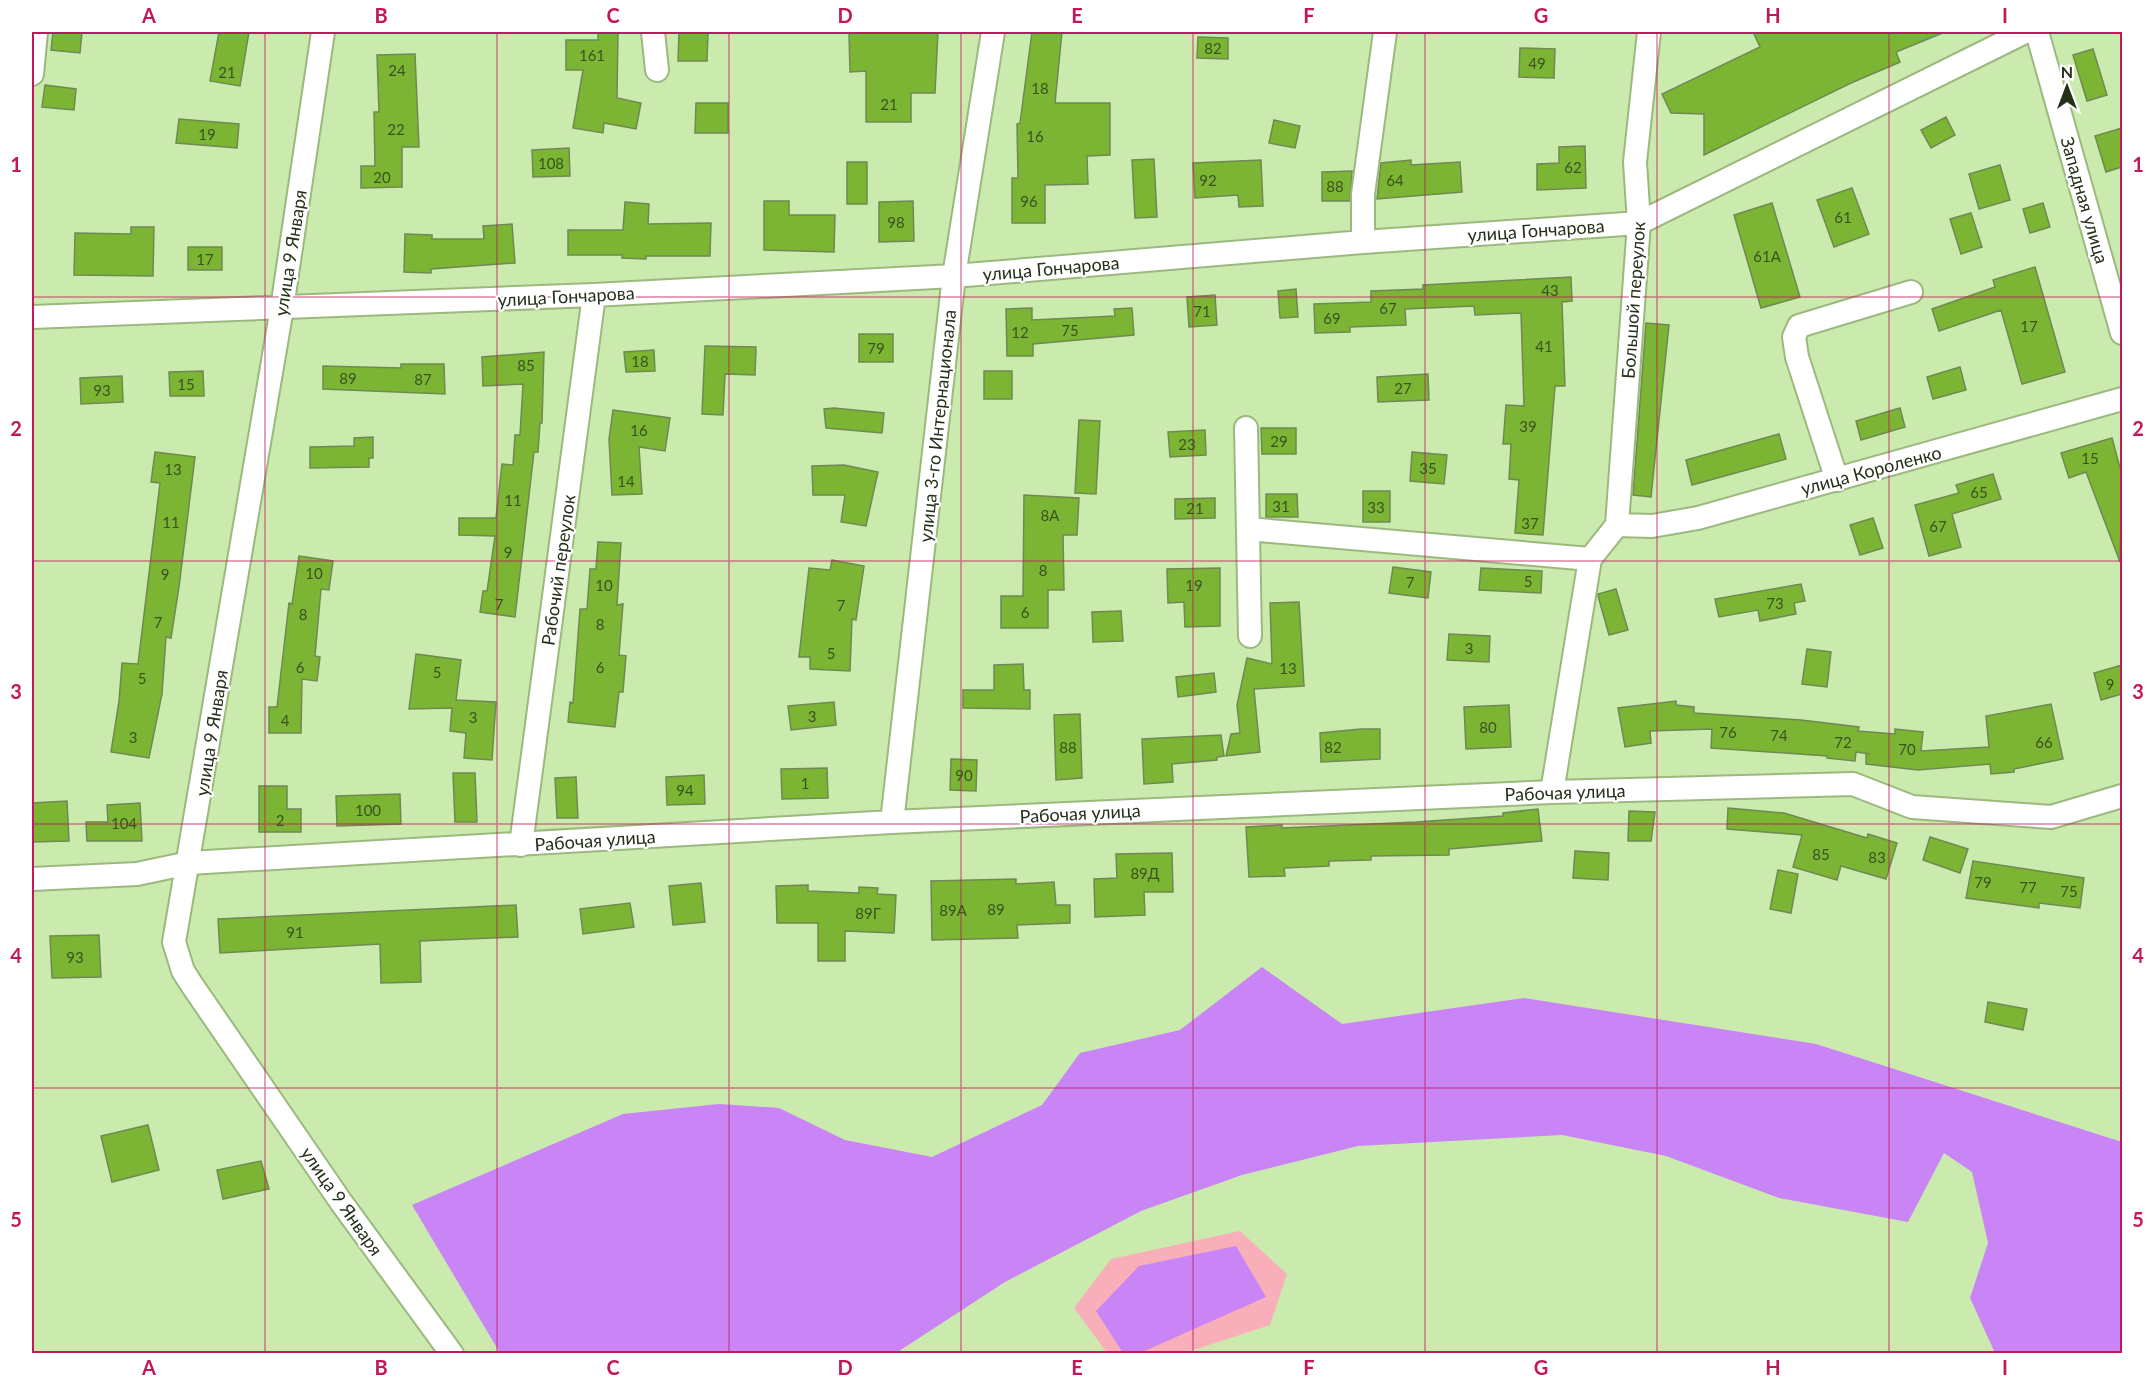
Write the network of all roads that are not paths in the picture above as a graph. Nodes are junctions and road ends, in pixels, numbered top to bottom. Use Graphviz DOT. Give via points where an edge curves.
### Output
graph roads {
  1 [pos="36,32"];
  2 [pos="323,32"];
  3 [pos="652,32"];
  4 [pos="993,32"];
  5 [pos="1385,32"];
  6 [pos="1648,32"];
  7 [pos="2025,32"];
  8 [pos="2037,32"];
  9 [pos="657,70"];
  10 [pos="32,74"];
  11 [pos="1639,223"];
  12 [pos="1363,242"];
  13 [pos="954,276"];
  14 [pos="1911,292"];
  15 [pos="594,295"];
  16 [pos="282,308"];
  17 [pos="32,317"];
  18 [pos="2122,333"];
  19 [pos="2122,399"];
  20 [pos="1246,428"];
  21 [pos="1837,480"];
  22 [pos="1617,525"];
  23 [pos="1248,529"];
  24 [pos="1590,559"];
  25 [pos="1250,636"];
  26 [pos="1552,792"];
  27 [pos="2122,796"];
  28 [pos="892,822"];
  29 [pos="521,845"];
  30 [pos="189,863"];
  31 [pos="32,879"];
  32 [pos="452,1353"];
  1 -- 10 [label="street"];
  2 -- 16 [label="street, улица 9 Января"];
  3 -- 9 [label="street"];
  4 -- 13 [label="street, улица 3-го Интернационала"];
  5 -- 12 [label="street" via="1364,194"];
  6 -- 11 [label="street, Большой переулок" via="1635,162"];
  7 -- 11 [label="street, улица Гончарова"];
  8 -- 18 [label="street, Западная улица"];
  11 -- 12 [label="street, улица Гончарова"];
  11 -- 22 [label="street, Большой переулок"];
  12 -- 13 [label="street, улица Гончарова"];
  13 -- 15 [label="street, улица Гончарова"];
  13 -- 28 [label="street, улица 3-го Интернационала"];
  14 -- 21 [label="street" via="1799,326 1794,337"];
  15 -- 16 [label="street, улица Гончарова"];
  15 -- 29 [label="street, Рабочий переулок"];
  16 -- 17 [label="street, улица Гончарова"];
  16 -- 30 [label="street, улица 9 Января"];
  19 -- 21 [label="street, улица Короленко"];
  20 -- 23 [label="street"];
  21 -- 22 [label="street, улица Короленко" via="1698,518 1652,526"];
  22 -- 24 [label="street"];
  23 -- 24 [label="street"];
  23 -- 25 [label="street"];
  24 -- 26 [label="street"];
  26 -- 27 [label="street, Рабочая улица" via="1854,784 1912,807 2051,817"];
  26 -- 28 [label="street, Рабочая улица"];
  28 -- 29 [label="street, Рабочая улица"];
  29 -- 30 [label="street, Рабочая улица"];
  30 -- 31 [label="street, Рабочая улица" via="137,874"];
  30 -- 32 [label="street, улица 9 Января" via="174,942 183,971 341,1202"];
}
